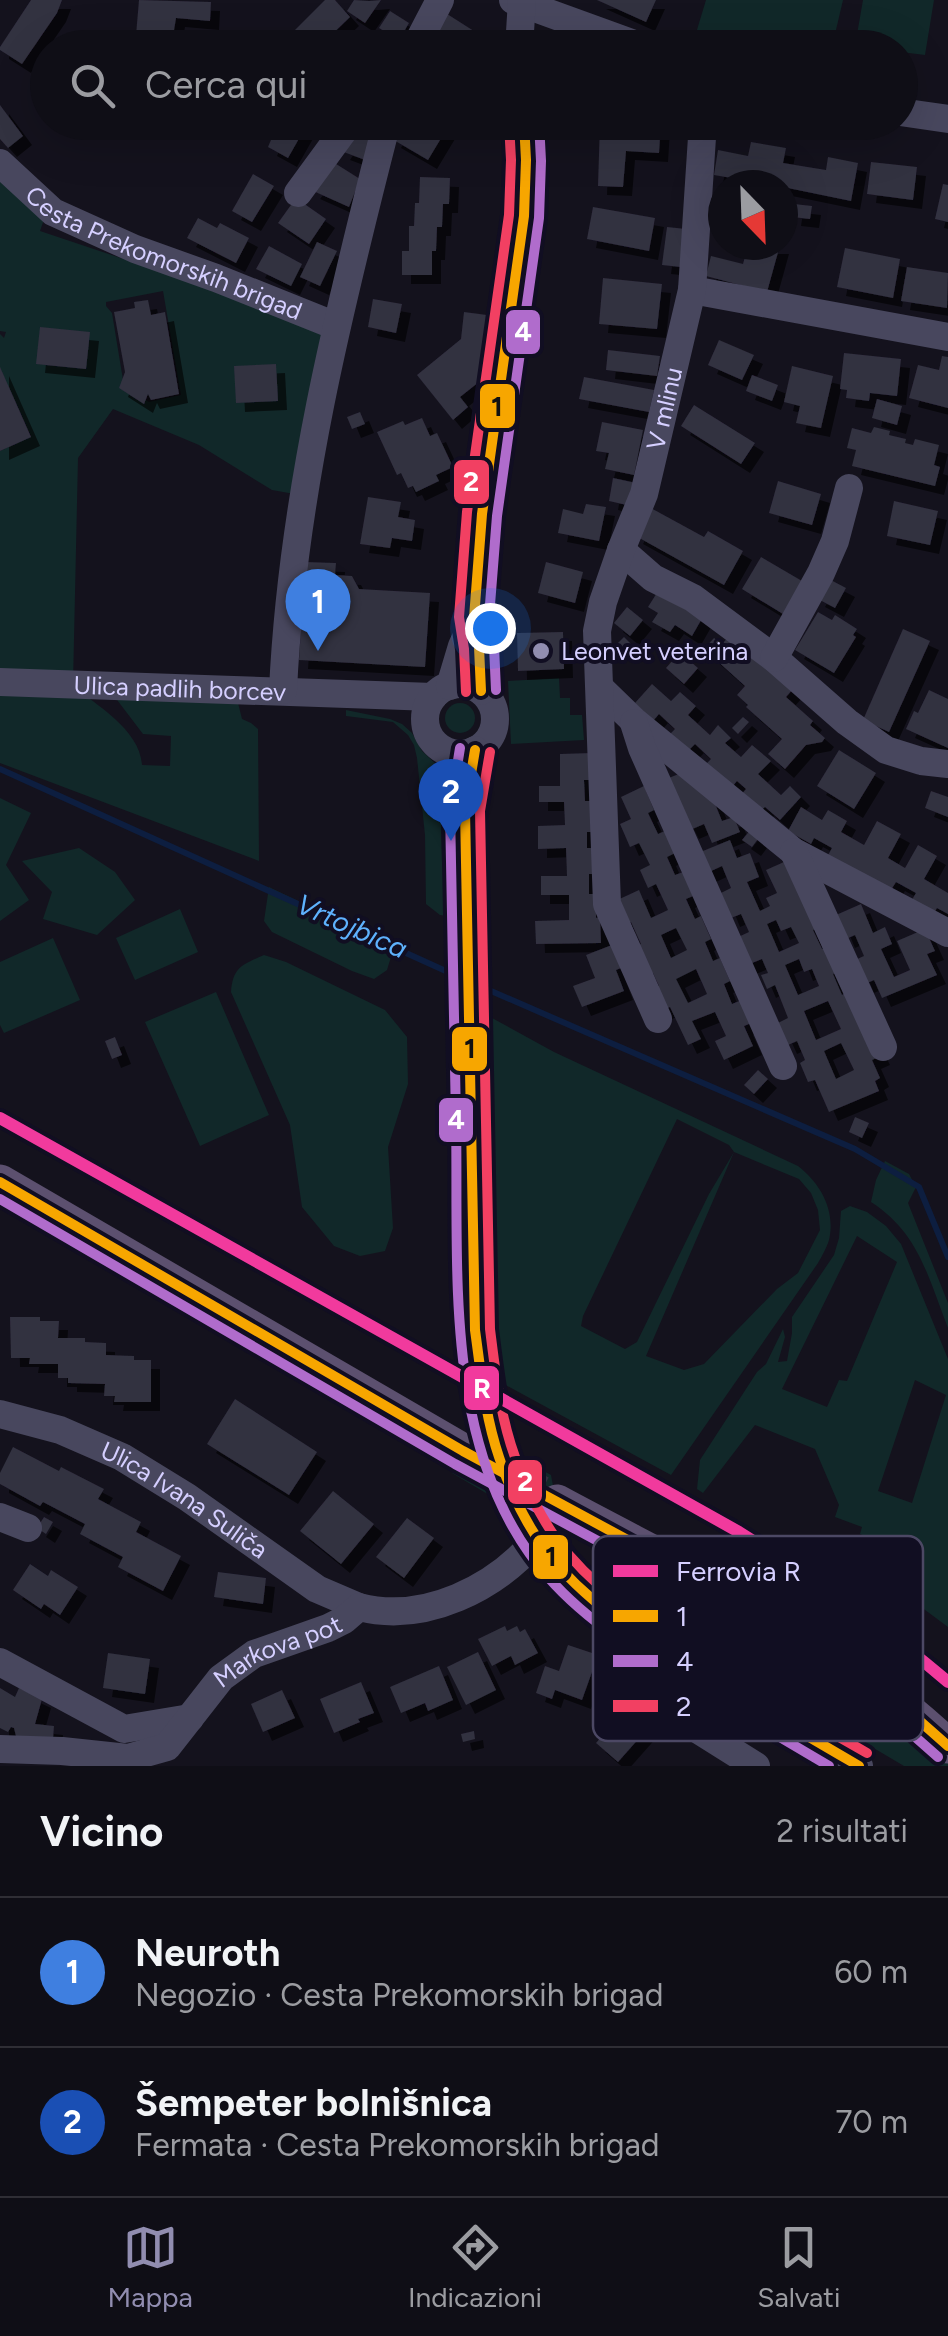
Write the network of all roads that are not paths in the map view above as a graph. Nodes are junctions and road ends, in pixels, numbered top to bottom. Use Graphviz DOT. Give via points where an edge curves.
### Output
graph roads {
  1 [pos="440,0"];
  2 [pos="519,1"];
  3 [pos="425,30"];
  4 [pos="519,30"];
  5 [pos="597,30"];
  6 [pos="918,115"];
  7 [pos="948,120"];
  8 [pos="337,140"];
  9 [pos="382,140"];
  10 [pos="525,140"];
  11 [pos="532,140"];
  12 [pos="702,140"];
  13 [pos="526,160"];
  14 [pos="0,164"];
  15 [pos="298,192"];
  16 [pos="692,290"];
  17 [pos="336,326"];
  18 [pos="948,337"];
  19 [pos="849,488"];
  20 [pos="621,550"];
  21 [pos="474,618"];
  22 [pos="774,658"];
  23 [pos="0,682"];
  24 [pos="600,688"];
  25 [pos="283,690"];
  26 [pos="442,691"];
  27 [pos="481,691"];
  28 [pos="359,694"];
  29 [pos="634,721"];
  30 [pos="426,726"];
  31 [pos="475,750"];
  32 [pos="446,751"];
  33 [pos="948,764"];
  34 [pos="465,810"];
  35 [pos="794,852"];
  36 [pos="948,933"];
  37 [pos="658,1019"];
  38 [pos="883,1047"];
  39 [pos="782,1066"];
  40 [pos="0,1182"];
  41 [pos="0,1414"];
  42 [pos="478,1447"];
  43 [pos="556,1502"];
  44 [pos="0,1517"];
  45 [pos="28,1528"];
  46 [pos="619,1536"];
  47 [pos="538,1538"];
  48 [pos="593,1600"];
  49 [pos="359,1607"];
  50 [pos="0,1662"];
  51 [pos="190,1718"];
  52 [pos="923,1724"];
  53 [pos="716,1741"];
  54 [pos="816,1741"];
  55 [pos="948,1746"];
  56 [pos="0,1749"];
  57 [pos="756,1766"];
  58 [pos="859,1766"];
  1 -- 3 [label="street"];
  2 -- 4 [label="street"];
  2 -- 5 [label="street"];
  6 -- 7 [label="street"];
  8 -- 15 [label="street"];
  9 -- 17 [label="street, Cesta Prekomorskih brigad"];
  10 -- 13 [label="street"];
  11 -- 13 [label="street"];
  12 -- 16 [label="street, V mlinu"];
  13 -- 21 [label="street"];
  14 -- 17 [label="street, Cesta Prekomorskih brigad" via="52,212"];
  16 -- 18 [label="street"];
  16 -- 20 [label="street, V mlinu" via="644,494"];
  17 -- 25 [label="street, Cesta Prekomorskih brigad" via="302,497"];
  19 -- 22 [label="street" via="834,542"];
  20 -- 22 [label="street"];
  20 -- 24 [label="street, V mlinu" via="597,631"];
  21 -- 26 [label="street"];
  21 -- 27 [label="street"];
  22 -- 33 [label="street" via="886,750"];
  23 -- 25 [label="street, Ulica padlih borcev"];
  24 -- 29 [label="street"];
  24 -- 37 [label="street, V mlinu" via="607,904"];
  25 -- 28 [label="street, Ulica padlih borcev"];
  26 -- 27 [label="street" via="461,684"];
  26 -- 28 [label="street, Ulica padlih borcev"];
  26 -- 30 [label="street" via="425,716"];
  27 -- 31 [label="street" via="494,717 490,737"];
  28 -- 30 [label="street, Ulica padlih borcev"];
  29 -- 35 [label="street"];
  29 -- 39 [label="street"];
  30 -- 32 [label="street"];
  31 -- 32 [label="street"];
  31 -- 34 [label="street"];
  32 -- 34 [label="street"];
  34 -- 42 [label="street" via="475,1330 482,1386"];
  35 -- 36 [label="street"];
  35 -- 38 [label="street"];
  40 -- 42 [label="main road"];
  41 -- 49 [label="street, Ulica Ivana Suliča" via="122,1457 317,1590"];
  42 -- 47 [label="street" via="515,1494"];
  43 -- 46 [label="main road"];
  44 -- 45 [label="street"];
  47 -- 48 [label="street"];
  47 -- 49 [label="street, Markova pot" via="485,1584 447,1602 380,1612"];
  49 -- 51 [label="street, Markova pot" via="328,1628 254,1654 221,1678"];
  50 -- 51 [label="street" via="124,1729"];
  51 -- 56 [label="street, Markova pot" via="167,1747 128,1758"];
  52 -- 55 [label="main road"];
  53 -- 57 [label="street"];
  54 -- 58 [label="street"];
}
